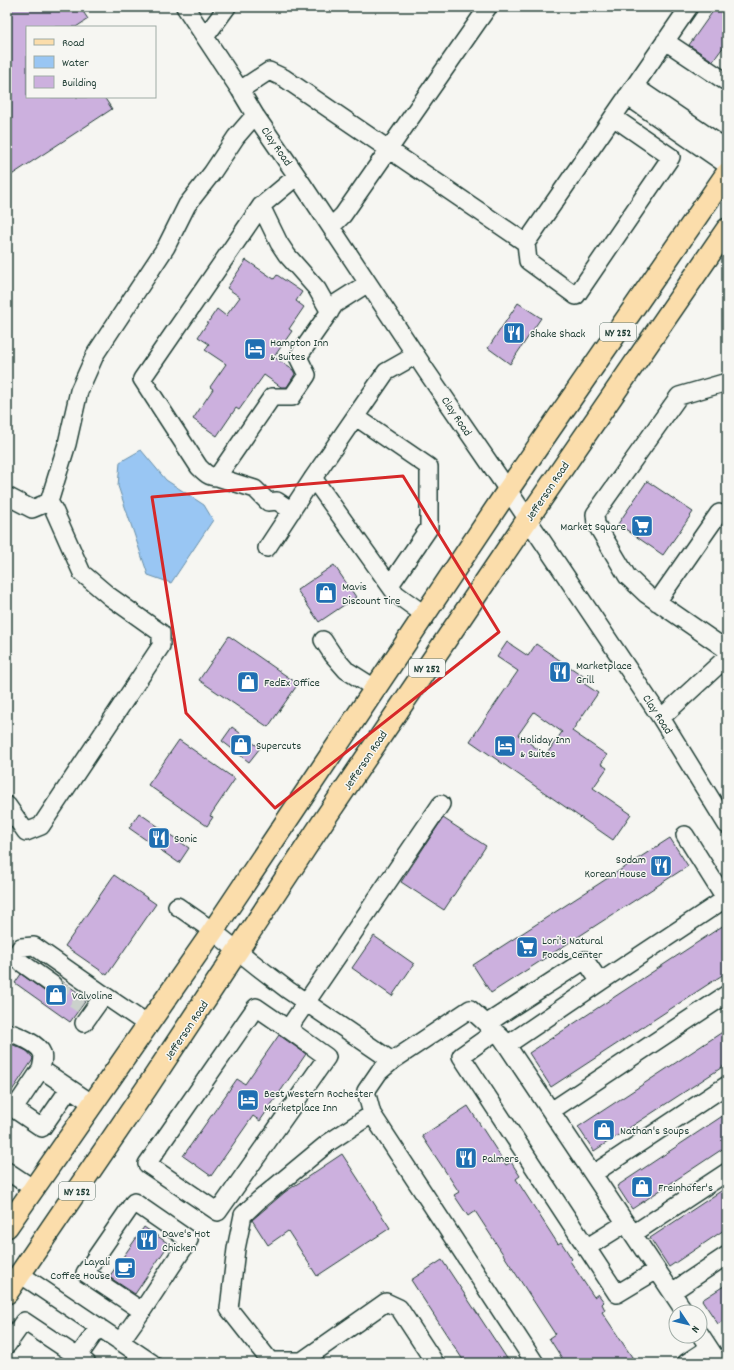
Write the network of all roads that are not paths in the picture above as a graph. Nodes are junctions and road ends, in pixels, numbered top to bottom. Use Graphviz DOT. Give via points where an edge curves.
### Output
graph roads {
  1 [pos="186,7"];
  2 [pos="227,7"];
  3 [pos="488,7"];
  4 [pos="689,7"];
  5 [pos="205,37"];
  6 [pos="665,41"];
  7 [pos="725,81"];
  8 [pos="240,90"];
  9 [pos="631,91"];
  10 [pos="255,115"];
  11 [pos="613,117"];
  12 [pos="727,149"];
  13 [pos="388,150"];
  14 [pos="727,165"];
  15 [pos="727,173"];
  16 [pos="297,176"];
  17 [pos="261,206"];
  18 [pos="331,227"];
  19 [pos="727,229"];
  20 [pos="526,243"];
  21 [pos="368,283"];
  22 [pos="330,312"];
  23 [pos="416,355"];
  24 [pos="727,382"];
  25 [pos="356,417"];
  26 [pos="217,477"];
  27 [pos="313,478"];
  28 [pos="508,490"];
  29 [pos="7,496"];
  30 [pos="49,502"];
  31 [pos="718,513"];
  32 [pos="289,516"];
  33 [pos="527,520"];
  34 [pos="267,548"];
  35 [pos="390,585"];
  36 [pos="657,602"];
  37 [pos="425,615"];
  38 [pos="322,640"];
  39 [pos="727,650"];
  40 [pos="727,657"];
  41 [pos="376,689"];
  42 [pos="661,718"];
  43 [pos="441,804"];
  44 [pos="7,805"];
  45 [pos="727,825"];
  46 [pos="685,835"];
  47 [pos="726,901"];
  48 [pos="177,906"];
  49 [pos="214,931"];
  50 [pos="238,951"];
  51 [pos="600,982"];
  52 [pos="53,985"];
  53 [pos="727,994"];
  54 [pos="104,995"];
  55 [pos="306,1002"];
  56 [pos="86,1013"];
  57 [pos="148,1025"];
  58 [pos="491,1028"];
  59 [pos="288,1029"];
  60 [pos="7,1032"];
  61 [pos="507,1045"];
  62 [pos="392,1061"];
  63 [pos="41,1069"];
  64 [pos="727,1085"];
  65 [pos="69,1089"];
  66 [pos="93,1104"];
  67 [pos="551,1111"];
  68 [pos="372,1114"];
  69 [pos="7,1171"];
  70 [pos="727,1172"];
  71 [pos="593,1174"];
  72 [pos="34,1188"];
  73 [pos="7,1227"];
  74 [pos="630,1228"];
  75 [pos="586,1248"];
  76 [pos="727,1255"];
  77 [pos="657,1270"];
  78 [pos="20,1274"];
  79 [pos="672,1292"];
  80 [pos="7,1293"];
  81 [pos="680,1304"];
  82 [pos="143,1308"];
  83 [pos="99,1327"];
  84 [pos="120,1342"];
  85 [pos="702,1344"];
  86 [pos="706,1344"];
  87 [pos="7,1345"];
  88 [pos="83,1360"];
  89 [pos="532,1362"];
  90 [pos="152,1363"];
  91 [pos="435,1363"];
  92 [pos="686,1363"];
  93 [pos="719,1363"];
  1 -- 5 [label="street, Clay Road"];
  2 -- 5 [label="street"];
  3 -- 13 [label="street"];
  4 -- 6 [label="street"];
  5 -- 8 [label="street, Clay Road"];
  6 -- 7 [label="street"];
  6 -- 9 [label="street"];
  8 -- 10 [label="street, Clay Road"];
  8 -- 13 [label="street" via="269,71 284,78"];
  9 -- 11 [label="street"];
  9 -- 12 [label="street"];
  9 -- 14 [label="street"];
  10 -- 16 [label="street, Clay Road"];
  10 -- 30 [label="street" via="187,205 166,247 96,353 79,391 67,444"];
  11 -- 20 [label="street"];
  11 -- 20 [label="street" via="671,158 576,296 528,261"];
  13 -- 18 [label="street" via="343,215"];
  13 -- 20 [label="street"];
  15 -- 28 [label="main road, NY 252"];
  16 -- 17 [label="street"];
  16 -- 18 [label="street, Clay Road"];
  17 -- 22 [label="street" via="279,243 317,289"];
  17 -- 26 [label="street" via="142,379 199,467 205,474"];
  18 -- 21 [label="street, Clay Road"];
  19 -- 33 [label="main road, Jefferson Road / NY 252"];
  21 -- 22 [label="street" via="336,304"];
  21 -- 23 [label="street, Clay Road"];
  22 -- 26 [label="street" via="298,357 307,375 292,396 272,397"];
  23 -- 25 [label="street" via="386,372"];
  23 -- 28 [label="street, Clay Road"];
  24 -- 36 [label="street" via="680,396 596,514 596,524 626,576"];
  25 -- 27 [label="street"];
  25 -- 35 [label="street" via="429,467 430,528"];
  26 -- 32 [label="street" via="255,489 268,502 277,501"];
  27 -- 32 [label="street"];
  27 -- 35 [label="street"];
  28 -- 33 [label="street, Clay Road"];
  28 -- 37 [label="main road, NY 252"];
  29 -- 30 [label="street" via="32,509"];
  30 -- 44 [label="street" via="82,573 161,634 161,646 41,826 26,832"];
  31 -- 36 [label="street"];
  32 -- 34 [label="street"];
  33 -- 42 [label="street, Clay Road"];
  33 -- 50 [label="main road, Jefferson Road / NY 252"];
  35 -- 37 [label="street" via="396,594"];
  36 -- 39 [label="street"];
  37 -- 41 [label="main road, NY 252"];
  38 -- 41 [label="street" via="346,670"];
  40 -- 42 [label="street"];
  41 -- 49 [label="main road, NY 252"];
  42 -- 45 [label="street, Clay Road"];
  43 -- 55 [label="street"];
  46 -- 47 [label="street"];
  47 -- 51 [label="street"];
  48 -- 49 [label="street"];
  49 -- 50 [label="street"];
  49 -- 57 [label="main road, NY 252"];
  50 -- 55 [label="street"];
  50 -- 78 [label="main road, Jefferson Road / NY 252"];
  51 -- 58 [label="street" via="585,960"];
  51 -- 61 [label="street"];
  52 -- 54 [label="street" via="15,956 21,947 34,946"];
  53 -- 67 [label="street"];
  54 -- 56 [label="street"];
  54 -- 57 [label="street"];
  55 -- 59 [label="street"];
  55 -- 62 [label="street"];
  57 -- 66 [label="main road, NY 252"];
  58 -- 61 [label="street"];
  58 -- 62 [label="street" via="470,1009"];
  58 -- 75 [label="street" via="461,1056"];
  59 -- 59 [label="street" via="327,1057 218,1212 147,1164 256,1007"];
  60 -- 63 [label="street" via="15,1034 42,1051 44,1058"];
  61 -- 67 [label="street"];
  62 -- 68 [label="street" via="379,1072 366,1091"];
  63 -- 65 [label="street"];
  63 -- 65 [label="street" via="14,1109 42,1128"];
  64 -- 71 [label="street"];
  65 -- 66 [label="street"];
  66 -- 72 [label="main road, NY 252"];
  67 -- 71 [label="street"];
  68 -- 89 [label="street"];
  68 -- 91 [label="street" via="328,1143 243,1215 229,1309 270,1361 302,1361 386,1302 399,1308"];
  69 -- 72 [label="street"];
  70 -- 74 [label="street"];
  71 -- 74 [label="street"];
  72 -- 73 [label="main road, NY 252"];
  74 -- 75 [label="street"];
  74 -- 77 [label="street"];
  75 -- 77 [label="street" via="617,1294"];
  76 -- 79 [label="street"];
  77 -- 79 [label="street"];
  78 -- 80 [label="main road, Jefferson Road / NY 252"];
  78 -- 83 [label="street"];
  79 -- 81 [label="street"];
  82 -- 82 [label="street" via="189,1240 134,1202 86,1273"];
  82 -- 84 [label="street"];
  83 -- 84 [label="street"];
  83 -- 88 [label="street"];
  84 -- 90 [label="street"];
  85 -- 92 [label="street"];
  86 -- 93 [label="street"];
  87 -- 88 [label="street" via="24,1320"];
}
